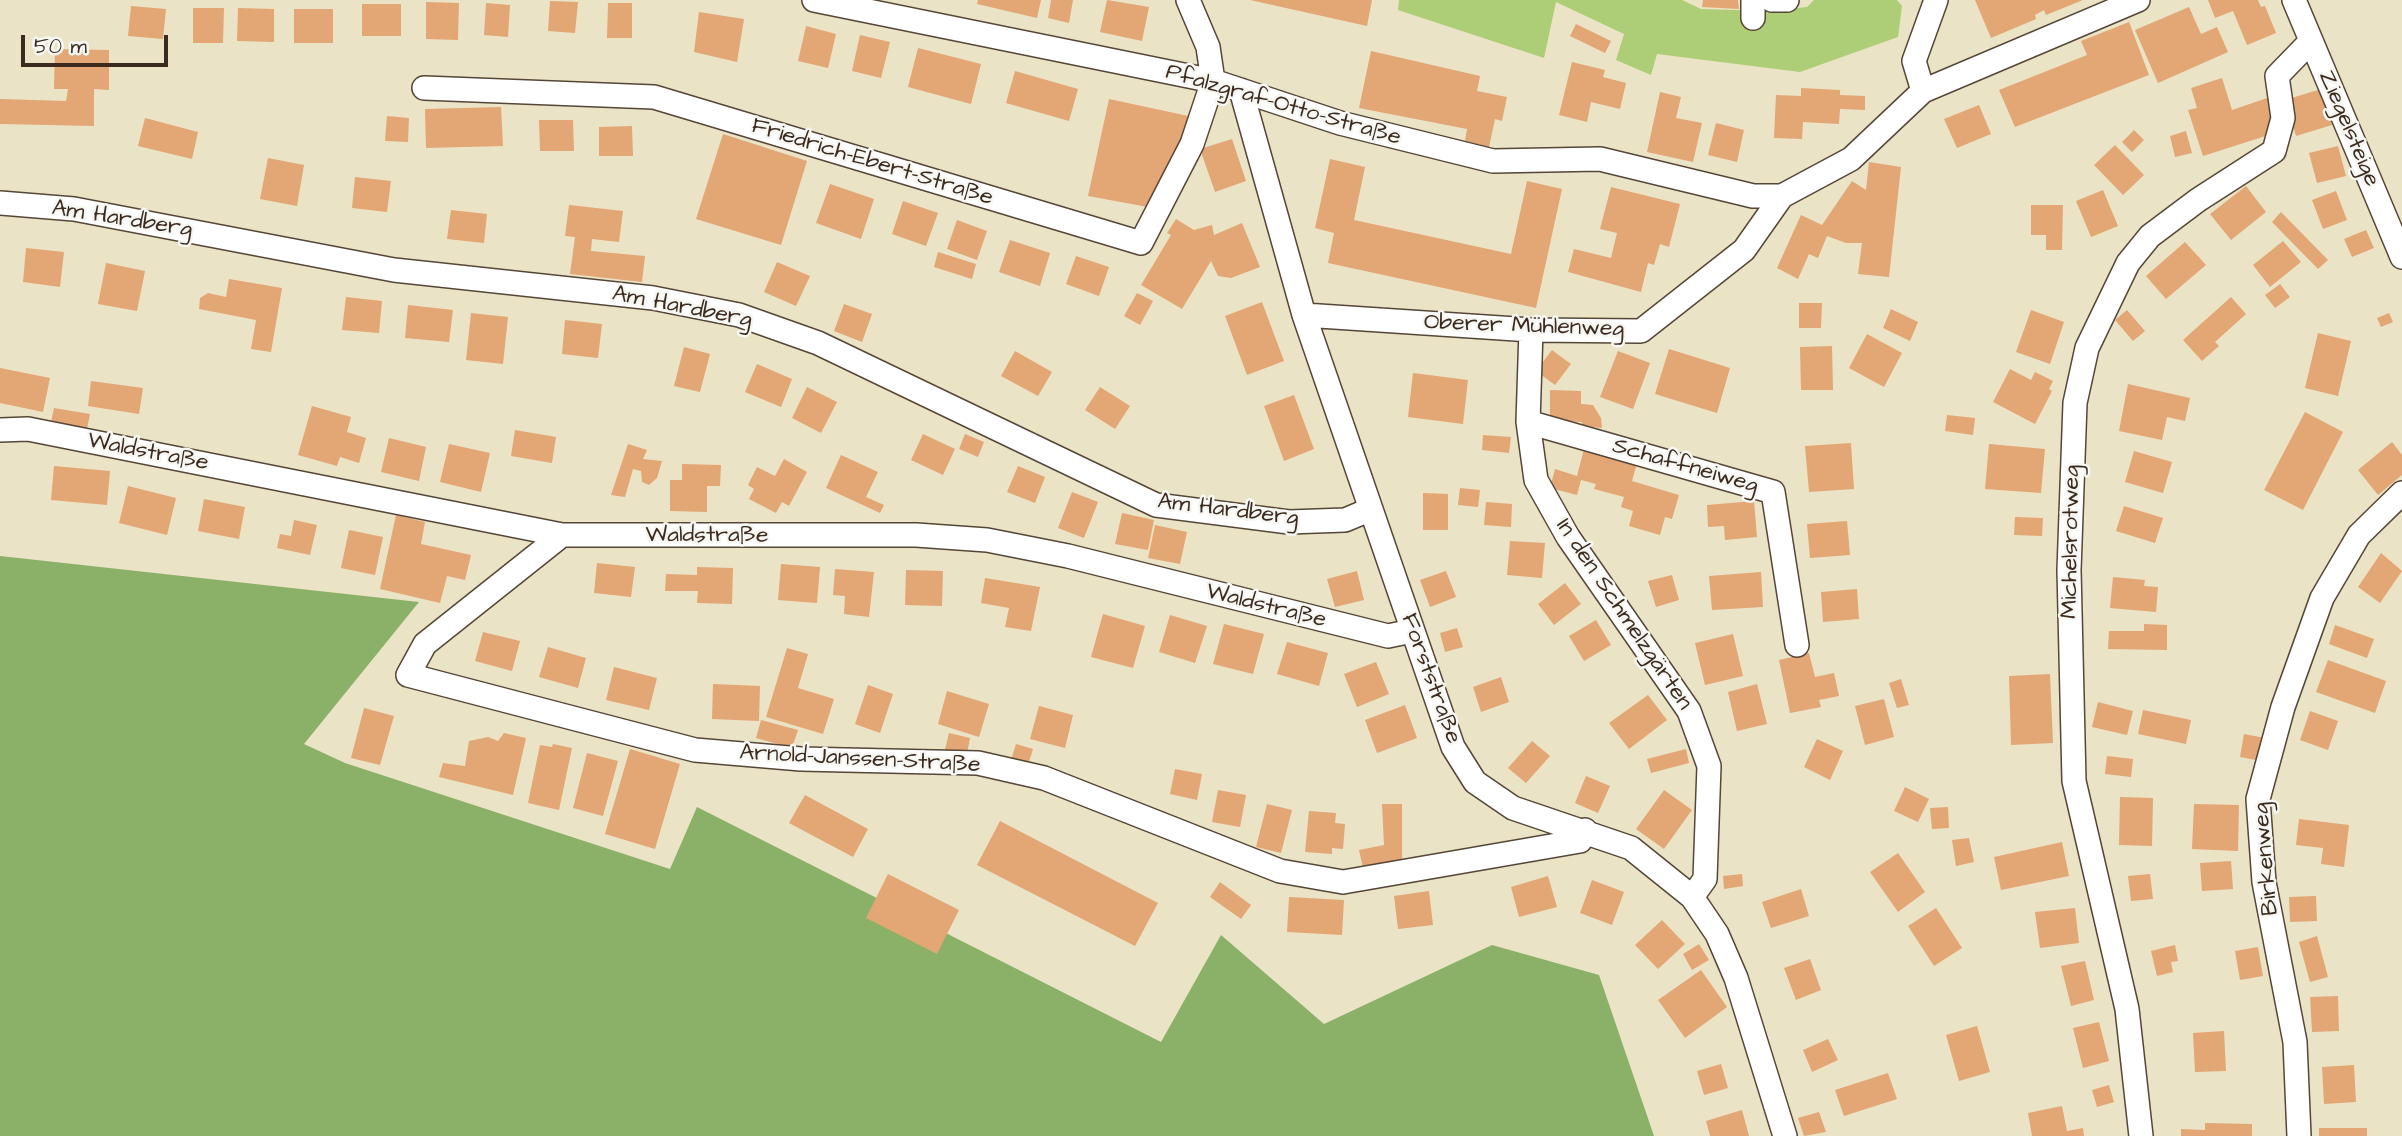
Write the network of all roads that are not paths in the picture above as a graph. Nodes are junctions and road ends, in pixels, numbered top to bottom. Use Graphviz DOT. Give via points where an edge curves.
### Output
graph roads {
  1 [pos="814,0"];
  2 [pos="1188,0"];
  3 [pos="1772,0"];
  4 [pos="1787,0"];
  5 [pos="1936,0"];
  6 [pos="2138,0"];
  7 [pos="2294,0"];
  8 [pos="2311,41"];
  9 [pos="1213,81"];
  10 [pos="424,88"];
  11 [pos="1241,90"];
  12 [pos="1923,91"];
  13 [pos="1782,196"];
  14 [pos="0,204"];
  15 [pos="2402,257"];
  16 [pos="1304,315"];
  17 [pos="1531,330"];
  18 [pos="1528,422"];
  19 [pos="0,430"];
  20 [pos="2402,492"];
  21 [pos="1369,510"];
  22 [pos="562,535"];
  23 [pos="1412,631"];
  24 [pos="1797,645"];
  25 [pos="1585,830"];
  26 [pos="1692,897"];
  27 [pos="1784,1136"];
  28 [pos="2141,1136"];
  29 [pos="2299,1136"];
  1 -- 9 [label="street, Pfalzgraf-Otto-Straße"];
  2 -- 9 [label="street" via="1208,47"];
  3 -- 4 [label="street"];
  5 -- 12 [label="street" via="1914,61"];
  6 -- 12 [label="street, Oberer Mühlenweg"];
  7 -- 8 [label="street, Ziegelsteige"];
  8 -- 15 [label="street, Ziegelsteige"];
  8 -- 28 [label="street, Michelsrotweg" via="2277,76 2283,118 2274,151 2150,236 2128,263 2087,348 2074,403 2069,570 2074,781 2127,1009"];
  9 -- 10 [label="street, Friedrich-Ebert-Straße" via="1192,144 1141,243 654,97"];
  9 -- 11 [label="street, Pfalzgraf-Otto-Straße"];
  11 -- 13 [label="street, Pfalzgraf-Otto-Straße" via="1340,123 1493,161 1600,159 1753,196"];
  11 -- 16 [label="street, Forststraße"];
  12 -- 13 [label="street, Oberer Mühlenweg" via="1851,159"];
  13 -- 17 [label="street, Oberer Mühlenweg" via="1744,250 1641,331"];
  14 -- 21 [label="street, Am Hardberg" via="74,209 394,270 653,298 739,316 818,343 1156,505 1289,522 1345,520"];
  16 -- 17 [label="street, Oberer Mühlenweg"];
  16 -- 21 [label="street, Forststraße"];
  17 -- 18 [label="street, In den Schmelzgärten"];
  18 -- 24 [label="street, Schaffneiweg" via="1773,492"];
  18 -- 26 [label="street, In den Schmelzgärten" via="1536,480 1568,537 1689,711 1709,766 1705,879"];
  19 -- 22 [label="street, Waldstraße" via="28,429"];
  20 -- 29 [label="street, Birkenweg" via="2359,535 2322,598 2283,707 2258,799 2264,882 2295,1042"];
  21 -- 23 [label="street, Forststraße"];
  22 -- 23 [label="street, Waldstraße" via="986,540 1388,636"];
  22 -- 25 [label="street, Arnold-Janssen-Straße" via="425,644 408,675 695,750 801,759 978,763 1030,775 1280,871 1343,882 1580,841"];
  23 -- 25 [label="street, Forststraße" via="1453,747 1475,782 1513,808"];
  25 -- 26 [label="street, Forststraße" via="1632,848"];
  26 -- 27 [label="street, Forststraße" via="1717,934 1736,978"];
}
